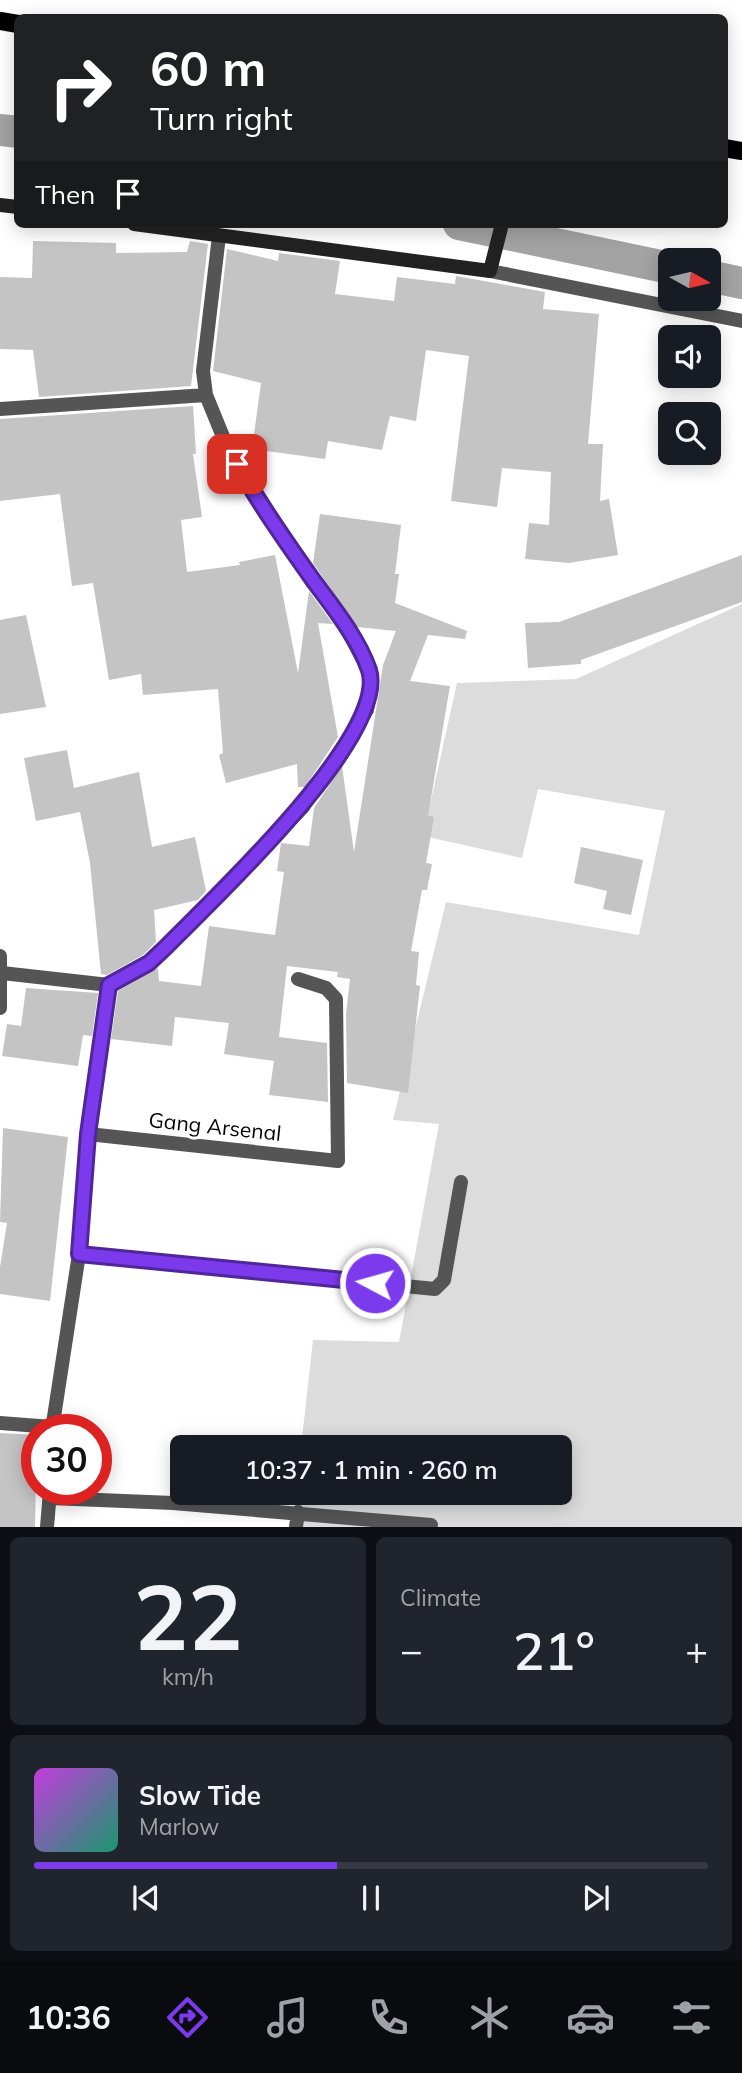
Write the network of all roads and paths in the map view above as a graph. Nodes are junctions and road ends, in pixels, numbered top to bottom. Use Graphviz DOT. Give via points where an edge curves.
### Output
graph roads {
  1 [pos="162,228"];
  2 [pos="501,228"];
  3 [pos="219,236"];
  4 [pos="490,271"];
  5 [pos="742,321"];
  6 [pos="206,395"];
  7 [pos="0,409"];
  8 [pos="0,956"];
  9 [pos="2,973"];
  10 [pos="298,979"];
  11 [pos="109,985"];
  12 [pos="0,1008"];
  13 [pos="88,1134"];
  14 [pos="461,1182"];
  15 [pos="79,1254"];
  16 [pos="54,1414"];
  17 [pos="0,1423"];
  18 [pos="21,1425"];
  19 [pos="112,1498"];
  20 [pos="49,1505"];
  21 [pos="298,1512"];
  22 [pos="430,1525"];
  23 [pos="47,1527"];
  24 [pos="296,1527"];
  1 -- 3 [label="street"];
  2 -- 4 [label="street"];
  3 -- 4 [label="street"];
  3 -- 6 [label="street" via="204,359"];
  4 -- 5 [label="street"];
  6 -- 7 [label="street"];
  6 -- 11 [label="street" via="259,504 342,620 369,671 371,688 367,710 303,807 149,963"];
  8 -- 9 [label="street"];
  9 -- 11 [label="street"];
  9 -- 12 [label="street"];
  10 -- 13 [label="street, Gang Arsenal" via="326,988 336,999 338,1161"];
  11 -- 13 [label="street"];
  13 -- 15 [label="street"];
  14 -- 15 [label="street" via="444,1280 435,1289"];
  15 -- 16 [label="street"];
  17 -- 18 [label="street"];
  19 -- 21 [label="street"];
  20 -- 23 [label="street"];
  21 -- 22 [label="street"];
  21 -- 24 [label="street"];
}
